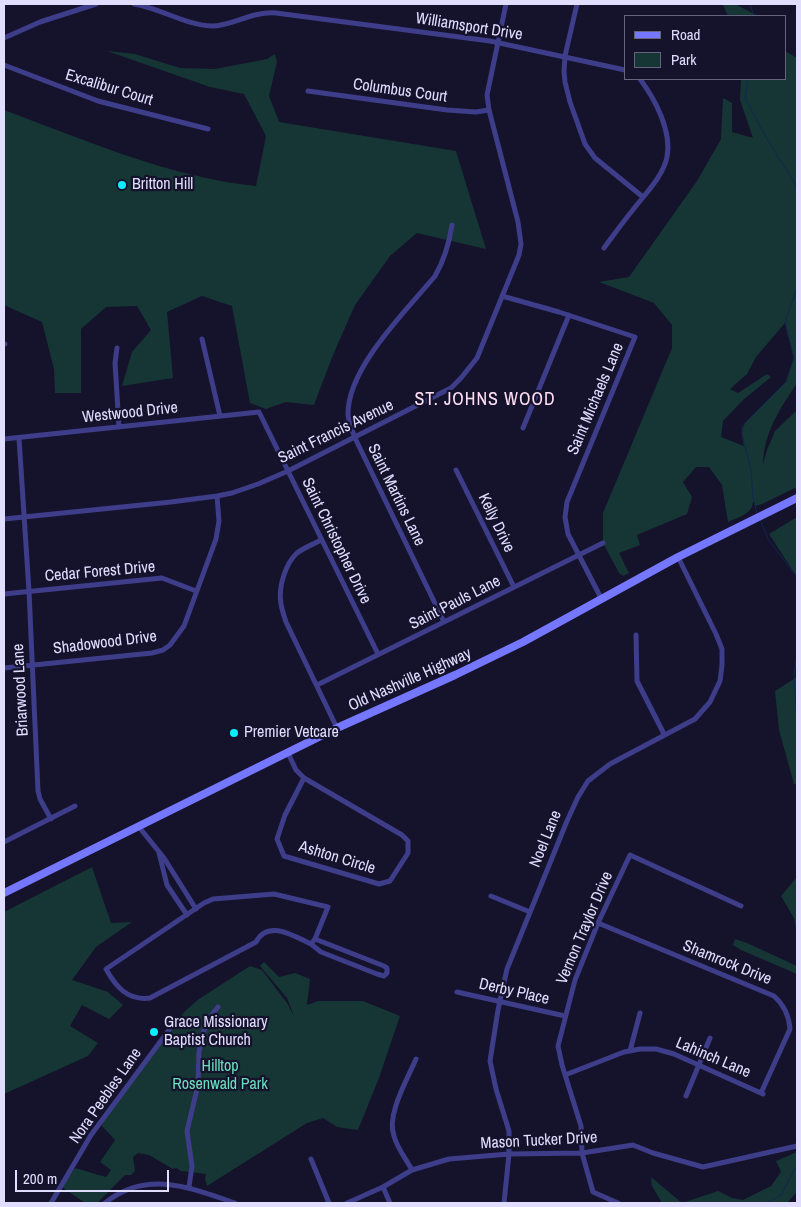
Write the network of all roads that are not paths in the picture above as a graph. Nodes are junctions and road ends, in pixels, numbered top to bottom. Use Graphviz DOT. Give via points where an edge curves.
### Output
graph roads {
  1 [pos="96,4"];
  2 [pos="134,4"];
  3 [pos="506,4"];
  4 [pos="577,4"];
  5 [pos="4,38"];
  6 [pos="497,42"];
  7 [pos="565,56"];
  8 [pos="4,65"];
  9 [pos="624,70"];
  10 [pos="641,80"];
  11 [pos="308,90"];
  12 [pos="489,110"];
  13 [pos="208,129"];
  14 [pos="643,197"];
  15 [pos="452,225"];
  16 [pos="604,248"];
  17 [pos="502,296"];
  18 [pos="569,315"];
  19 [pos="202,339"];
  20 [pos="117,348"];
  21 [pos="258,412"];
  22 [pos="220,416"];
  23 [pos="119,427"];
  24 [pos="523,428"];
  25 [pos="19,438"];
  26 [pos="354,438"];
  27 [pos="4,439"];
  28 [pos="456,470"];
  29 [pos="288,471"];
  30 [pos="217,496"];
  31 [pos="797,498"];
  32 [pos="24,517"];
  33 [pos="4,519"];
  34 [pos="321,540"];
  35 [pos="603,543"];
  36 [pos="579,555"];
  37 [pos="678,557"];
  38 [pos="514,586"];
  39 [pos="29,591"];
  40 [pos="196,591"];
  41 [pos="4,594"];
  42 [pos="601,598"];
  43 [pos="444,622"];
  44 [pos="636,635"];
  45 [pos="378,654"];
  46 [pos="32,665"];
  47 [pos="4,668"];
  48 [pos="317,685"];
  49 [pos="337,728"];
  50 [pos="664,734"];
  51 [pos="288,752"];
  52 [pos="304,778"];
  53 [pos="75,806"];
  54 [pos="51,819"];
  55 [pos="139,826"];
  56 [pos="4,842"];
  57 [pos="159,852"];
  58 [pos="179,881"];
  59 [pos="169,888"];
  60 [pos="4,893"];
  61 [pos="491,896"];
  62 [pos="741,906"];
  63 [pos="196,909"];
  64 [pos="530,912"];
  65 [pos="187,915"];
  66 [pos="598,923"];
  67 [pos="313,941"];
  68 [pos="457,992"];
  69 [pos="499,1002"];
  70 [pos="218,1007"];
  71 [pos="640,1013"];
  72 [pos="565,1016"];
  73 [pos="169,1030"];
  74 [pos="710,1038"];
  75 [pos="630,1051"];
  76 [pos="416,1059"];
  77 [pos="699,1065"];
  78 [pos="565,1074"];
  79 [pos="762,1094"];
  80 [pos="686,1096"];
  81 [pos="797,1146"];
  82 [pos="582,1153"];
  83 [pos="509,1154"];
  84 [pos="311,1159"];
  85 [pos="412,1170"];
  86 [pos="189,1187"];
  87 [pos="383,1187"];
  88 [pos="51,1203"];
  89 [pos="105,1203"];
  90 [pos="235,1203"];
  91 [pos="329,1203"];
  92 [pos="347,1203"];
  93 [pos="390,1203"];
  94 [pos="504,1203"];
  95 [pos="618,1203"];
  1 -- 5 [label="street" via="40,22"];
  2 -- 6 [label="street, Williamsport Drive" via="210,26 269,13"];
  3 -- 6 [label="street, Saint Francis Avenue"];
  4 -- 7 [label="street"];
  6 -- 7 [label="street, Williamsport Drive"];
  6 -- 12 [label="street, Saint Francis Avenue" via="488,86"];
  7 -- 9 [label="street, Williamsport Drive"];
  7 -- 14 [label="street" via="565,82 586,144 595,158"];
  8 -- 13 [label="street, Excalibur Court" via="98,101"];
  10 -- 14 [label="street" via="653,98 665,128 668,149 666,163"];
  11 -- 12 [label="street, Columbus Court" via="447,110"];
  12 -- 17 [label="street, Saint Francis Avenue" via="521,244"];
  14 -- 16 [label="street"];
  15 -- 26 [label="street, Saint Martins Lane" via="449,246 435,276 362,369 349,408"];
  17 -- 18 [label="street, Saint Michaels Lane"];
  17 -- 26 [label="street, Saint Francis Avenue" via="477,358 462,378 451,388"];
  18 -- 24 [label="street"];
  18 -- 36 [label="street, Saint Michaels Lane" via="635,337 567,502 568,534"];
  19 -- 22 [label="street"];
  20 -- 23 [label="street"];
  21 -- 22 [label="street, Westwood Drive"];
  21 -- 29 [label="street, Saint Christopher Drive"];
  22 -- 23 [label="street, Westwood Drive"];
  23 -- 25 [label="street, Westwood Drive"];
  25 -- 27 [label="street, Westwood Drive"];
  25 -- 32 [label="street, Briarwood Lane"];
  26 -- 29 [label="street, Saint Francis Avenue"];
  26 -- 43 [label="street, Saint Martins Lane"];
  28 -- 38 [label="street, Kelly Drive"];
  29 -- 30 [label="street, Saint Francis Avenue"];
  29 -- 34 [label="street, Saint Christopher Drive"];
  30 -- 32 [label="street, Saint Francis Avenue"];
  30 -- 40 [label="street, Shadowood Drive" via="218,530"];
  31 -- 37 [label="main road, Old Nashville Highway"];
  32 -- 33 [label="street, Saint Francis Avenue"];
  32 -- 39 [label="street, Briarwood Lane"];
  34 -- 45 [label="street, Saint Christopher Drive"];
  34 -- 48 [label="street" via="297,553 290,562 280,593 286,622"];
  35 -- 36 [label="street, Saint Pauls Lane"];
  36 -- 38 [label="street, Saint Pauls Lane"];
  36 -- 42 [label="street, Saint Michaels Lane"];
  37 -- 42 [label="main road, Old Nashville Highway"];
  37 -- 50 [label="street, Noel Lane" via="716,634 722,650 722,665 720,682 710,702 694,719"];
  38 -- 43 [label="street, Saint Pauls Lane"];
  39 -- 40 [label="street, Cedar Forest Drive" via="162,578"];
  39 -- 41 [label="street, Cedar Forest Drive"];
  39 -- 46 [label="street, Briarwood Lane"];
  40 -- 46 [label="street, Shadowood Drive" via="181,631 163,650"];
  42 -- 49 [label="main road, Old Nashville Highway" via="523,642"];
  43 -- 45 [label="street, Saint Pauls Lane"];
  44 -- 50 [label="street" via="637,681"];
  45 -- 48 [label="street, Saint Pauls Lane"];
  46 -- 47 [label="street, Shadowood Drive"];
  46 -- 54 [label="street, Briarwood Lane" via="38,792"];
  48 -- 49 [label="street"];
  49 -- 51 [label="main road, Old Nashville Highway"];
  50 -- 64 [label="street, Noel Lane" via="610,764 588,781 567,821"];
  51 -- 52 [label="street, Ashton Circle" via="296,770"];
  51 -- 55 [label="main road, Old Nashville Highway"];
  52 -- 52 [label="street, Ashton Circle" via="408,841 408,853 390,881 380,884 284,856 277,839"];
  53 -- 54 [label="street"];
  54 -- 56 [label="street"];
  55 -- 57 [label="street"];
  55 -- 60 [label="main road, Old Nashville Highway"];
  57 -- 58 [label="street"];
  57 -- 59 [label="street"];
  58 -- 59 [label="street"];
  58 -- 63 [label="street"];
  59 -- 65 [label="street"];
  61 -- 64 [label="street"];
  62 -- 66 [label="street, Vernon Traylor Drive" via="630,855"];
  63 -- 65 [label="street"];
  63 -- 67 [label="street" via="213,899 274,894 328,907"];
  64 -- 69 [label="street, Noel Lane" via="507,969"];
  65 -- 67 [label="street" via="106,969 114,984 127,994 150,998 256,942 270,930"];
  66 -- 72 [label="street, Vernon Traylor Drive" via="575,980"];
  66 -- 79 [label="street, Shamrock Drive" via="774,996 781,1002 790,1028"];
  67 -- 67 [label="street" via="322,952 384,976 387,972 384,966"];
  68 -- 69 [label="street, Derby Place"];
  69 -- 72 [label="street, Derby Place"];
  69 -- 83 [label="street, Noel Lane" via="490,1061 509,1131"];
  70 -- 86 [label="street" via="210,1017 200,1044 198,1085 187,1131 192,1166"];
  71 -- 75 [label="street"];
  72 -- 78 [label="street, Vernon Traylor Drive" via="558,1046"];
  73 -- 88 [label="street, Nora Peebles Lane" via="91,1135"];
  74 -- 77 [label="street"];
  75 -- 77 [label="street, Lahinch Lane" via="656,1049"];
  75 -- 78 [label="street, Lahinch Lane"];
  76 -- 85 [label="street" via="392,1123 393,1136"];
  77 -- 79 [label="street, Lahinch Lane"];
  77 -- 80 [label="street"];
  78 -- 82 [label="street, Vernon Traylor Drive" via="581,1126"];
  81 -- 82 [label="street, Mason Tucker Drive" via="703,1167 633,1145"];
  82 -- 83 [label="street, Mason Tucker Drive"];
  82 -- 95 [label="street, Vernon Traylor Drive" via="593,1192"];
  83 -- 85 [label="street, Mason Tucker Drive" via="449,1158"];
  83 -- 94 [label="street, Noel Lane"];
  84 -- 91 [label="street"];
  85 -- 87 [label="street, Mason Tucker Drive"];
  86 -- 89 [label="street" via="152,1184 125,1190"];
  86 -- 90 [label="street"];
  87 -- 92 [label="street, Mason Tucker Drive"];
  87 -- 93 [label="street"];
}
